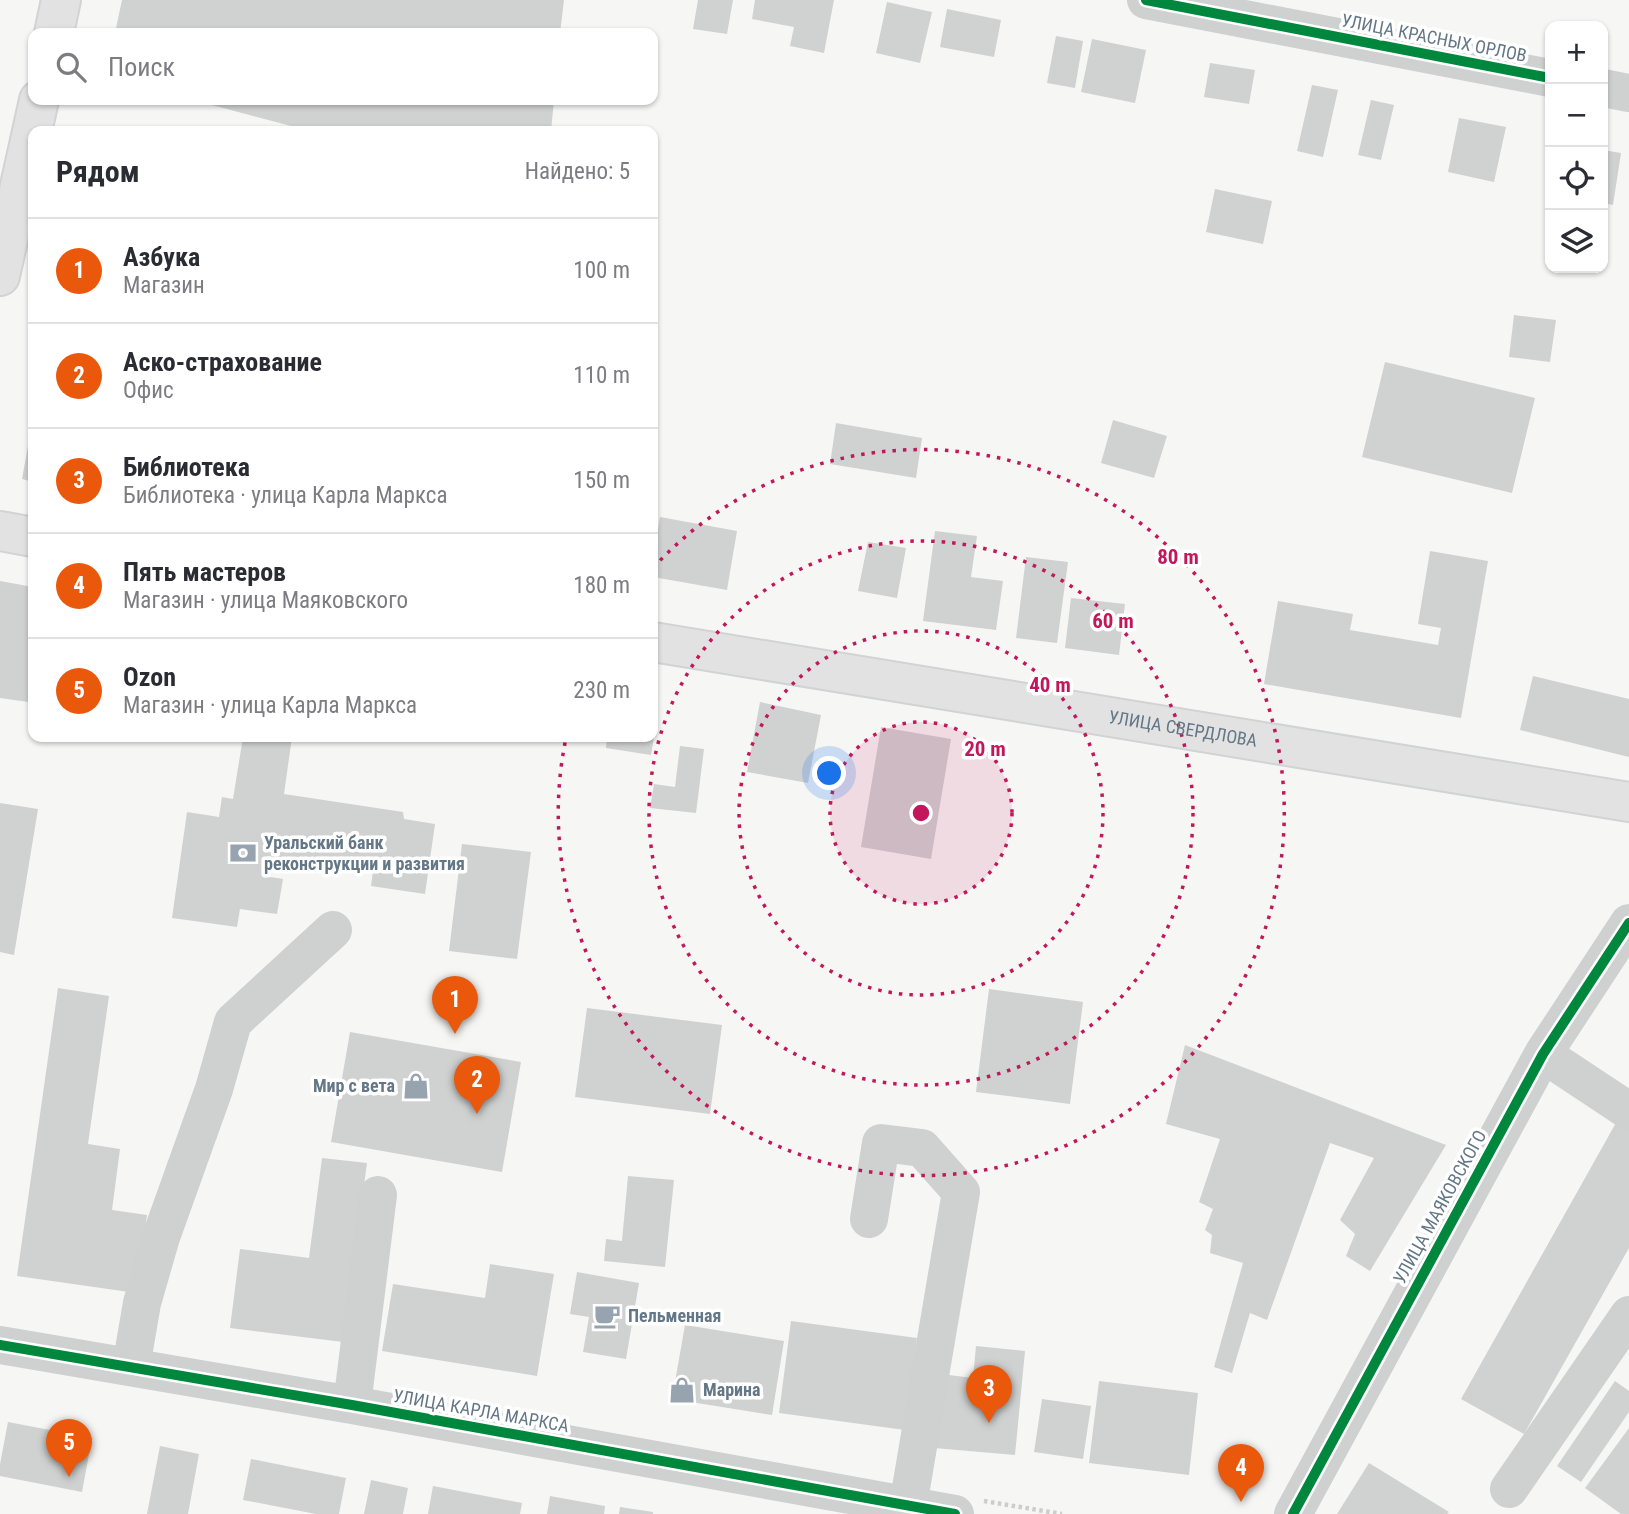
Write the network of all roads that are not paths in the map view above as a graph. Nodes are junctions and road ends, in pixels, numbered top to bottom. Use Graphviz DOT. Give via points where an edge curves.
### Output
graph roads {
  1 [pos="61,0"];
  2 [pos="1146,0"];
  3 [pos="55,28"];
  4 [pos="1545,77"];
  5 [pos="1608,89"];
  6 [pos="1629,93"];
  7 [pos="38,105"];
  8 [pos="33,126"];
  9 [pos="28,150"];
  10 [pos="0,276"];
  11 [pos="0,531"];
  12 [pos="28,536"];
  13 [pos="658,643"];
  14 [pos="1629,802"];
  15 [pos="1629,923"];
  16 [pos="333,930"];
  17 [pos="1543,1054"];
  18 [pos="1629,1111"];
  19 [pos="378,1195"];
  20 [pos="869,1219"];
  21 [pos="1629,1315"];
  22 [pos="0,1345"];
  23 [pos="131,1367"];
  24 [pos="352,1405"];
  25 [pos="1509,1489"];
  26 [pos="908,1506"];
  27 [pos="955,1514"];
  28 [pos="1293,1514"];
  1 -- 3 [label="main road"];
  2 -- 4 [label="street, УЛИЦА КРАСНЫХ ОРЛОВ"];
  5 -- 6 [label="street"];
  7 -- 8 [label="main road"];
  9 -- 10 [label="main road"];
  11 -- 12 [label="main road"];
  13 -- 14 [label="main road, УЛИЦА СВЕРДЛОВА"];
  15 -- 17 [label="street, УЛИЦА МАЯКОВСКОГО"];
  16 -- 23 [label="street" via="233,1022 161,1237 142,1303"];
  17 -- 18 [label="street"];
  17 -- 28 [label="street, УЛИЦА МАЯКОВСКОГО"];
  19 -- 24 [label="street"];
  20 -- 26 [label="street" via="881,1143 922,1148 961,1192"];
  21 -- 25 [label="street"];
  22 -- 23 [label="street, УЛИЦА КАРЛА МАРКСА"];
  23 -- 24 [label="street, УЛИЦА КАРЛА МАРКСА"];
  24 -- 26 [label="street, УЛИЦА КАРЛА МАРКСА"];
  26 -- 27 [label="street, УЛИЦА КАРЛА МАРКСА"];
}
